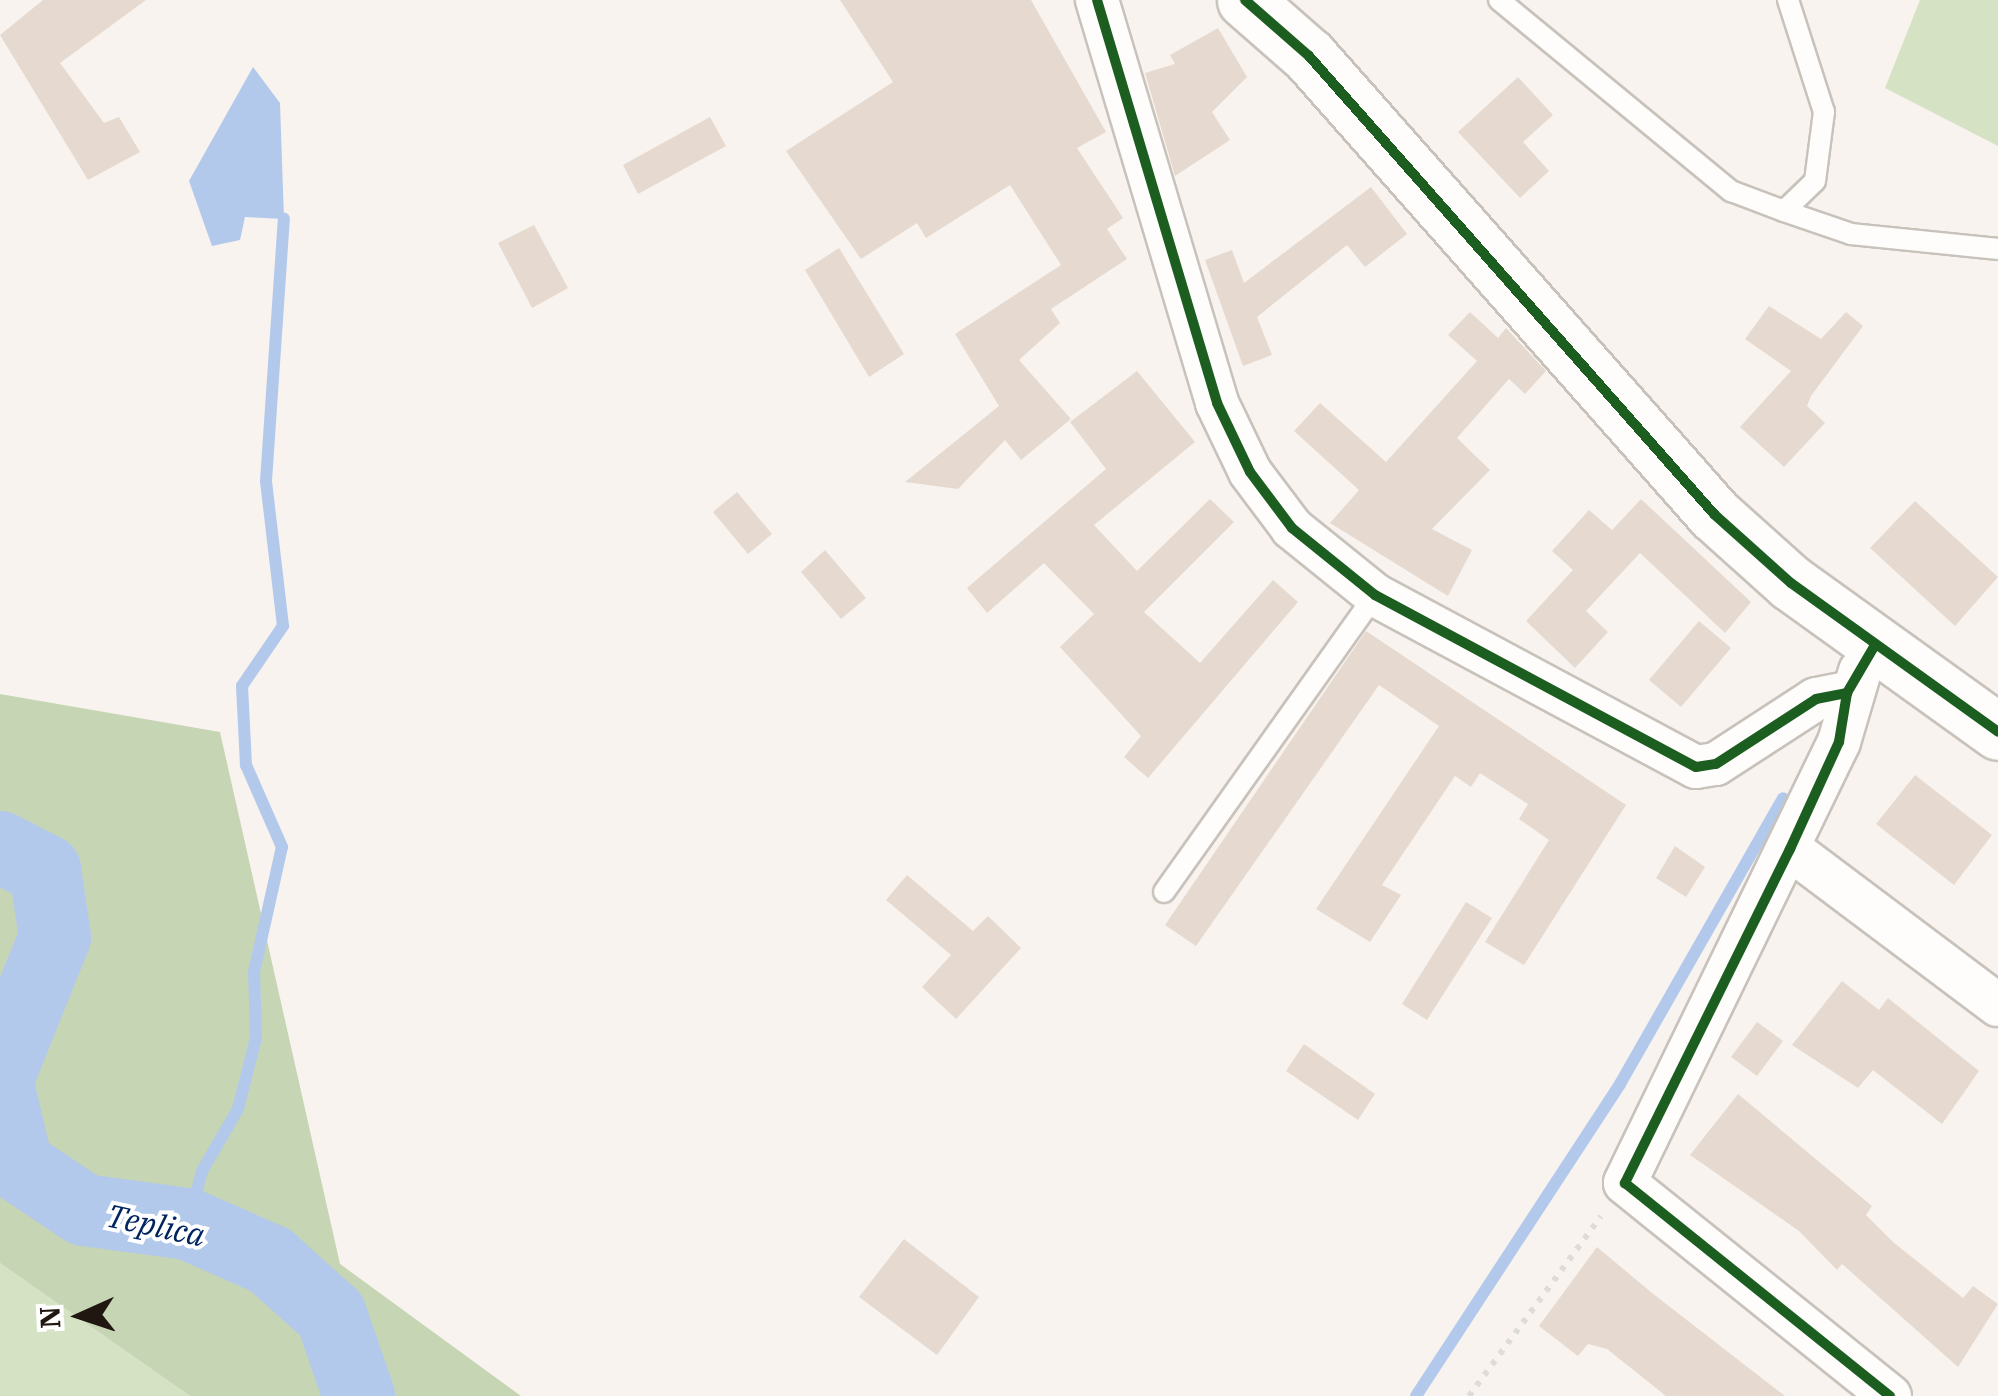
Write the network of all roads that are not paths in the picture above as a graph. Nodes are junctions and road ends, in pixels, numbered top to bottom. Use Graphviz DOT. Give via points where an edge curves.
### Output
graph roads {
  1 [pos="1097,0"];
  2 [pos="1245,0"];
  3 [pos="1499,0"];
  4 [pos="1788,0"];
  5 [pos="1784,211"];
  6 [pos="1998,249"];
  7 [pos="1375,594"];
  8 [pos="1875,645"];
  9 [pos="1847,693"];
  10 [pos="1998,732"];
  11 [pos="1790,849"];
  12 [pos="1164,892"];
  13 [pos="1998,1005"];
  14 [pos="1890,1396"];
  1 -- 7 [label="street" via="1217,404 1250,472 1292,528"];
  2 -- 8 [label="street" via="1309,56 1714,514"];
  3 -- 5 [label="lane" via="1731,191"];
  4 -- 5 [label="lane" via="1824,112 1815,182"];
  5 -- 6 [label="lane" via="1851,234"];
  7 -- 9 [label="street" via="1696,767 1716,764 1816,699"];
  7 -- 12 [label="lane"];
  8 -- 9 [label="street"];
  8 -- 10 [label="street"];
  9 -- 11 [label="street" via="1840,742"];
  11 -- 13 [label="street"];
  11 -- 14 [label="street" via="1625,1183"];
}
